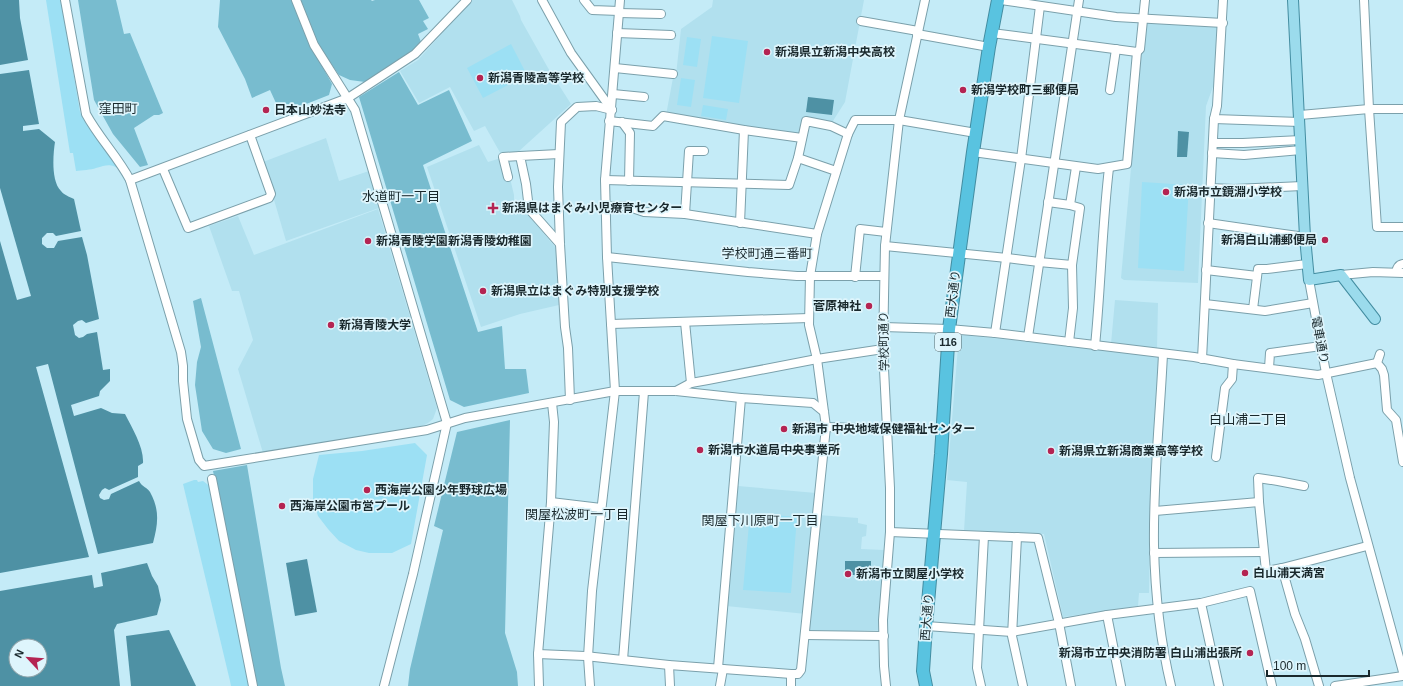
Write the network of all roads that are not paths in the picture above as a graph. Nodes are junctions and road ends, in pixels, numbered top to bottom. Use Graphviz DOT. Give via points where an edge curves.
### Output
graph roads {
  1 [pos="65,0"];
  2 [pos="296,0"];
  3 [pos="467,0"];
  4 [pos="542,0"];
  5 [pos="584,0"];
  6 [pos="620,0"];
  7 [pos="925,0"];
  8 [pos="998,0"];
  9 [pos="1001,0"];
  10 [pos="1078,0"];
  11 [pos="1145,0"];
  12 [pos="1223,0"];
  13 [pos="1293,0"];
  14 [pos="1364,0"];
  15 [pos="1040,6"];
  16 [pos="1077,11"];
  17 [pos="619,12"];
  18 [pos="661,14"];
  19 [pos="1143,19"];
  20 [pos="861,21"];
  21 [pos="1223,23"];
  22 [pos="918,32"];
  23 [pos="992,32"];
  24 [pos="617,33"];
  25 [pos="671,35"];
  26 [pos="1036,38"];
  27 [pos="1073,43"];
  28 [pos="989,47"];
  29 [pos="1116,49"];
  30 [pos="1137,52"];
  31 [pos="615,68"];
  32 [pos="673,74"];
  33 [pos="1110,90"];
  34 [pos="613,94"];
  35 [pos="348,98"];
  36 [pos="644,98"];
  37 [pos="1369,109"];
  38 [pos="1403,109"];
  39 [pos="612,110"];
  40 [pos="1214,119"];
  41 [pos="1300,119"];
  42 [pos="899,120"];
  43 [pos="609,121"];
  44 [pos="622,122"];
  45 [pos="744,130"];
  46 [pos="976,133"];
  47 [pos="848,134"];
  48 [pos="250,135"];
  49 [pos="802,138"];
  50 [pos="1212,143"];
  51 [pos="1301,145"];
  52 [pos="704,151"];
  53 [pos="973,152"];
  54 [pos="1212,153"];
  55 [pos="559,154"];
  56 [pos="520,156"];
  57 [pos="798,158"];
  58 [pos="1020,159"];
  59 [pos="1054,164"];
  60 [pos="1076,167"];
  61 [pos="1108,168"];
  62 [pos="163,169"];
  63 [pos="836,171"];
  64 [pos="508,177"];
  65 [pos="130,180"];
  66 [pos="605,180"];
  67 [pos="629,181"];
  68 [pos="686,182"];
  69 [pos="742,184"];
  70 [pos="1302,186"];
  71 [pos="1210,188"];
  72 [pos="1048,202"];
  73 [pos="1070,205"];
  74 [pos="605,206"];
  75 [pos="685,214"];
  76 [pos="740,223"];
  77 [pos="1208,223"];
  78 [pos="1403,227"];
  79 [pos="886,232"];
  80 [pos="817,234"];
  81 [pos="1305,237"];
  82 [pos="560,244"];
  83 [pos="885,246"];
  84 [pos="958,253"];
  85 [pos="607,257"];
  86 [pos="1007,258"];
  87 [pos="1039,262"];
  88 [pos="1307,264"];
  89 [pos="1403,264"];
  90 [pos="1072,265"];
  91 [pos="1206,270"];
  92 [pos="1400,273"];
  93 [pos="1341,275"];
  94 [pos="810,276"];
  95 [pos="884,276"];
  96 [pos="1257,276"];
  97 [pos="855,277"];
  98 [pos="1309,280"];
  99 [pos="1313,303"];
  100 [pos="1204,304"];
  101 [pos="1253,309"];
  102 [pos="809,318"];
  103 [pos="1375,319"];
  104 [pos="685,322"];
  105 [pos="611,324"];
  106 [pos="882,327"];
  107 [pos="949,329"];
  108 [pos="996,333"];
  109 [pos="1028,337"];
  110 [pos="1069,342"];
  111 [pos="1095,346"];
  112 [pos="1321,346"];
  113 [pos="883,349"];
  114 [pos="1163,354"];
  115 [pos="1380,354"];
  116 [pos="817,359"];
  117 [pos="1202,359"];
  118 [pos="1377,363"];
  119 [pos="1233,364"];
  120 [pos="1269,368"];
  121 [pos="1326,373"];
  122 [pos="691,383"];
  123 [pos="615,391"];
  124 [pos="676,391"];
  125 [pos="644,392"];
  126 [pos="741,398"];
  127 [pos="570,400"];
  128 [pos="552,403"];
  129 [pos="824,412"];
  130 [pos="446,424"];
  131 [pos="826,427"];
  132 [pos="888,428"];
  133 [pos="1216,457"];
  134 [pos="1403,462"];
  135 [pos="212,479"];
  136 [pos="1304,486"];
  137 [pos="551,502"];
  138 [pos="1259,502"];
  139 [pos="601,508"];
  140 [pos="1155,511"];
  141 [pos="890,532"];
  142 [pos="934,535"];
  143 [pos="984,536"];
  144 [pos="1017,537"];
  145 [pos="1367,546"];
  146 [pos="1263,552"];
  147 [pos="1154,553"];
  148 [pos="1282,568"];
  149 [pos="1201,603"];
  150 [pos="1158,608"];
  151 [pos="1107,615"];
  152 [pos="1059,623"];
  153 [pos="926,626"];
  154 [pos="979,630"];
  155 [pos="1012,632"];
  156 [pos="805,635"];
  157 [pos="884,636"];
  158 [pos="538,654"];
  159 [pos="588,657"];
  160 [pos="623,660"];
  161 [pos="669,664"];
  162 [pos="720,669"];
  163 [pos="1403,672"];
  164 [pos="791,674"];
  165 [pos="1403,676"];
  166 [pos="253,686"];
  167 [pos="384,686"];
  168 [pos="539,686"];
  169 [pos="590,686"];
  170 [pos="670,686"];
  171 [pos="720,686"];
  172 [pos="791,686"];
  173 [pos="886,686"];
  174 [pos="926,686"];
  175 [pos="981,686"];
  176 [pos="1023,686"];
  177 [pos="1071,686"];
  178 [pos="1121,686"];
  179 [pos="1171,686"];
  180 [pos="1219,686"];
  181 [pos="1272,686"];
  182 [pos="1319,686"];
  183 [pos="1335,686"];
  1 -- 65 [label="street" via="86,114"];
  2 -- 35 [label="street" via="314,45"];
  3 -- 35 [label="street" via="415,54"];
  4 -- 39 [label="street" via="571,53"];
  5 -- 17 [label="street" via="592,10"];
  6 -- 17 [label="street"];
  7 -- 22 [label="street, 学校町通り"];
  8 -- 23 [label="highway, 西大通り / 116"];
  9 -- 15 [label="street"];
  10 -- 16 [label="street"];
  11 -- 19 [label="street"];
  12 -- 21 [label="street"];
  13 -- 41 [label="main road, 電車通り"];
  14 -- 37 [label="street"];
  15 -- 16 [label="street"];
  15 -- 26 [label="street"];
  16 -- 19 [label="street"];
  16 -- 27 [label="street"];
  17 -- 18 [label="street"];
  17 -- 24 [label="street"];
  19 -- 21 [label="street"];
  19 -- 30 [label="street" via="1140,49"];
  20 -- 22 [label="street"];
  21 -- 40 [label="street"];
  22 -- 28 [label="street"];
  22 -- 42 [label="street, 学校町通り"];
  23 -- 26 [label="street"];
  23 -- 28 [label="highway, 西大通り / 116"];
  24 -- 25 [label="street"];
  24 -- 31 [label="street"];
  26 -- 27 [label="street"];
  26 -- 58 [label="street"];
  27 -- 29 [label="street"];
  27 -- 59 [label="street"];
  28 -- 46 [label="highway, 西大通り / 116"];
  29 -- 30 [label="street"];
  29 -- 33 [label="street"];
  30 -- 61 [label="street" via="1127,164"];
  31 -- 32 [label="street"];
  31 -- 34 [label="street"];
  34 -- 36 [label="street"];
  34 -- 39 [label="street"];
  35 -- 48 [label="street"];
  35 -- 130 [label="street" via="355,110"];
  37 -- 38 [label="street"];
  37 -- 41 [label="street"];
  37 -- 78 [label="street" via="1377,227"];
  39 -- 43 [label="street"];
  39 -- 55 [label="street" via="596,106 577,108 561,122"];
  40 -- 41 [label="street"];
  40 -- 50 [label="street"];
  41 -- 51 [label="main road, 電車通り"];
  42 -- 46 [label="street"];
  42 -- 47 [label="street" via="855,120"];
  42 -- 79 [label="street, 学校町通り"];
  43 -- 44 [label="street"];
  43 -- 66 [label="street"];
  44 -- 45 [label="street" via="653,126 663,116"];
  44 -- 67 [label="street" via="630,134"];
  45 -- 49 [label="street"];
  45 -- 69 [label="street"];
  46 -- 53 [label="highway, 西大通り / 116"];
  47 -- 49 [label="street" via="831,126 806,121"];
  47 -- 63 [label="street"];
  48 -- 62 [label="street"];
  48 -- 62 [label="street" via="271,194 269,198 188,228"];
  49 -- 57 [label="street"];
  50 -- 51 [label="street"];
  50 -- 54 [label="street"];
  51 -- 54 [label="street" via="1244,155"];
  51 -- 70 [label="main road, 電車通り"];
  52 -- 68 [label="street" via="689,151"];
  53 -- 58 [label="street"];
  53 -- 84 [label="highway, 西大通り / 116"];
  54 -- 71 [label="street"];
  55 -- 56 [label="street"];
  55 -- 82 [label="street"];
  56 -- 64 [label="street" via="502,157"];
  56 -- 82 [label="street" via="529,209"];
  57 -- 63 [label="street"];
  57 -- 69 [label="street" via="789,185"];
  58 -- 59 [label="street"];
  58 -- 86 [label="street"];
  59 -- 60 [label="street"];
  59 -- 72 [label="street"];
  60 -- 61 [label="street"];
  60 -- 73 [label="street"];
  61 -- 111 [label="street"];
  62 -- 65 [label="street"];
  63 -- 80 [label="street"];
  65 -- 130 [label="street" via="181,352 187,419 199,460 204,466 427,430"];
  66 -- 67 [label="street"];
  66 -- 74 [label="street"];
  67 -- 68 [label="street"];
  68 -- 69 [label="street"];
  68 -- 75 [label="street"];
  69 -- 76 [label="street"];
  70 -- 71 [label="street"];
  70 -- 81 [label="main road, 電車通り"];
  71 -- 77 [label="street"];
  72 -- 73 [label="street"];
  72 -- 87 [label="street"];
  73 -- 90 [label="street" via="1080,208"];
  74 -- 75 [label="street" via="626,206 644,212"];
  74 -- 85 [label="street"];
  75 -- 76 [label="street"];
  76 -- 80 [label="street"];
  77 -- 81 [label="street"];
  77 -- 91 [label="street"];
  79 -- 83 [label="street, 学校町通り"];
  79 -- 97 [label="street" via="860,229"];
  80 -- 94 [label="street"];
  81 -- 88 [label="main road, 電車通り"];
  82 -- 127 [label="street"];
  83 -- 84 [label="street"];
  83 -- 95 [label="street, 学校町通り"];
  84 -- 86 [label="street"];
  84 -- 107 [label="highway, 西大通り / 116"];
  85 -- 94 [label="street"];
  85 -- 105 [label="street"];
  86 -- 87 [label="street"];
  86 -- 108 [label="street"];
  87 -- 90 [label="street"];
  87 -- 109 [label="street"];
  88 -- 96 [label="street" via="1258,269"];
  88 -- 98 [label="main road, 電車通り"];
  89 -- 92 [label="street" via="1398,267"];
  90 -- 110 [label="street" via="1073,308"];
  91 -- 96 [label="street"];
  91 -- 100 [label="street"];
  92 -- 93 [label="street"];
  93 -- 98 [label="main road"];
  93 -- 103 [label="main road"];
  94 -- 97 [label="street"];
  94 -- 102 [label="street"];
  95 -- 97 [label="street"];
  95 -- 106 [label="street, 学校町通り"];
  96 -- 101 [label="street"];
  98 -- 99 [label="street, 電車通り"];
  99 -- 101 [label="street" via="1265,311"];
  99 -- 112 [label="street, 電車通り"];
  100 -- 101 [label="street"];
  100 -- 117 [label="street"];
  102 -- 104 [label="street"];
  102 -- 116 [label="street"];
  104 -- 105 [label="street"];
  104 -- 122 [label="street"];
  105 -- 123 [label="street"];
  106 -- 107 [label="street"];
  106 -- 113 [label="street, 学校町通り"];
  107 -- 108 [label="street"];
  107 -- 142 [label="highway, 西大通り / 116"];
  108 -- 109 [label="street"];
  109 -- 110 [label="street"];
  110 -- 111 [label="street"];
  111 -- 114 [label="street"];
  112 -- 120 [label="street" via="1270,353"];
  112 -- 121 [label="street, 電車通り"];
  113 -- 116 [label="street"];
  113 -- 132 [label="street, 学校町通り"];
  114 -- 117 [label="street"];
  114 -- 140 [label="street"];
  115 -- 118 [label="street"];
  116 -- 122 [label="street"];
  116 -- 129 [label="street"];
  117 -- 119 [label="street"];
  118 -- 121 [label="street"];
  118 -- 134 [label="street" via="1384,375 1387,410 1396,420"];
  119 -- 120 [label="street"];
  119 -- 133 [label="street" via="1232,379 1225,388"];
  120 -- 121 [label="street" via="1318,375"];
  121 -- 145 [label="street, 電車通り"];
  122 -- 124 [label="street"];
  123 -- 125 [label="street"];
  123 -- 127 [label="street"];
  123 -- 139 [label="street"];
  124 -- 125 [label="street"];
  124 -- 126 [label="street"];
  125 -- 160 [label="street"];
  126 -- 129 [label="street" via="813,403"];
  126 -- 162 [label="street"];
  127 -- 128 [label="street"];
  128 -- 130 [label="street" via="465,418"];
  128 -- 137 [label="street" via="554,422"];
  129 -- 131 [label="street"];
  130 -- 167 [label="street" via="413,574"];
  131 -- 132 [label="street"];
  131 -- 156 [label="street"];
  132 -- 141 [label="street, 学校町通り"];
  135 -- 166 [label="street"];
  136 -- 138 [label="street" via="1258,478"];
  137 -- 139 [label="street"];
  137 -- 158 [label="street"];
  138 -- 140 [label="street"];
  138 -- 146 [label="street"];
  139 -- 159 [label="street"];
  140 -- 147 [label="street"];
  141 -- 142 [label="street"];
  141 -- 157 [label="street, 学校町通り"];
  142 -- 143 [label="street"];
  142 -- 153 [label="highway, 西大通り / 116"];
  143 -- 144 [label="street"];
  143 -- 154 [label="street"];
  144 -- 152 [label="street" via="1038,538"];
  144 -- 155 [label="street"];
  145 -- 148 [label="street"];
  145 -- 163 [label="street, 電車通り"];
  146 -- 147 [label="street"];
  146 -- 148 [label="street" via="1266,571"];
  147 -- 150 [label="street"];
  148 -- 182 [label="street"];
  149 -- 150 [label="street"];
  149 -- 180 [label="street"];
  149 -- 181 [label="street" via="1250,591"];
  150 -- 151 [label="street"];
  150 -- 179 [label="street"];
  151 -- 152 [label="street"];
  151 -- 178 [label="street"];
  152 -- 155 [label="street"];
  152 -- 177 [label="street"];
  153 -- 154 [label="street"];
  153 -- 174 [label="highway, 西大通り / 116" via="923,671"];
  154 -- 155 [label="street"];
  154 -- 175 [label="street" via="977,668"];
  155 -- 176 [label="street"];
  156 -- 157 [label="street"];
  156 -- 164 [label="street" via="801,670 798,674"];
  157 -- 173 [label="street, 学校町通り"];
  158 -- 159 [label="street"];
  158 -- 168 [label="street"];
  159 -- 160 [label="street"];
  159 -- 169 [label="street"];
  160 -- 161 [label="street"];
  161 -- 162 [label="street"];
  161 -- 170 [label="street"];
  162 -- 164 [label="street"];
  162 -- 171 [label="street"];
  164 -- 172 [label="street"];
  165 -- 183 [label="street"];
}
